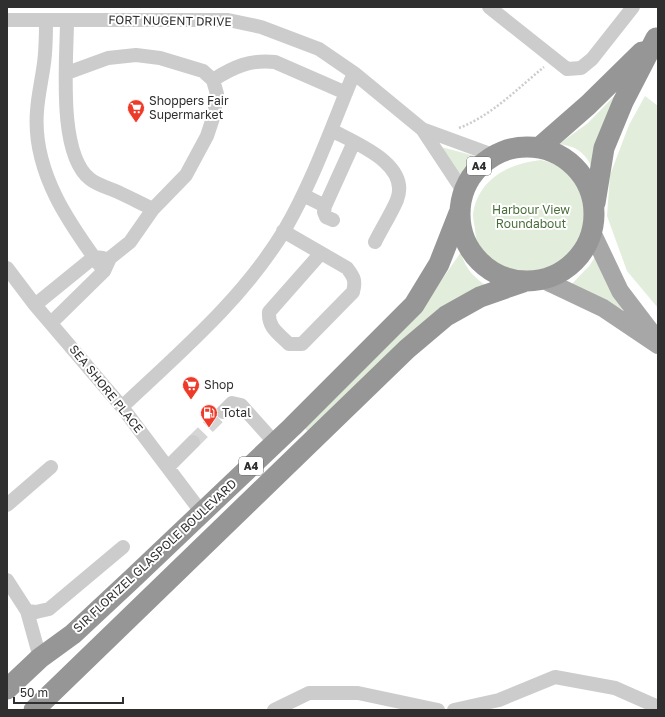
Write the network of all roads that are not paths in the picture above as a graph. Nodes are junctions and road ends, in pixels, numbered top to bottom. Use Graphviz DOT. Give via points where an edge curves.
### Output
graph roads {
  1 [pos="489,7"];
  2 [pos="633,7"];
  3 [pos="7,20"];
  4 [pos="46,20"];
  5 [pos="67,20"];
  6 [pos="657,37"];
  7 [pos="67,73"];
  8 [pos="354,73"];
  9 [pos="213,80"];
  10 [pos="346,93"];
  11 [pos="422,129"];
  12 [pos="331,130"];
  13 [pos="354,142"];
  14 [pos="540,147"];
  15 [pos="493,155"];
  16 [pos="463,191"];
  17 [pos="303,195"];
  18 [pos="325,206"];
  19 [pos="594,207"];
  20 [pos="153,209"];
  21 [pos="459,213"];
  22 [pos="333,220"];
  23 [pos="283,231"];
  24 [pos="592,232"];
  25 [pos="375,242"];
  26 [pos="321,253"];
  27 [pos="94,257"];
  28 [pos="110,258"];
  29 [pos="7,268"];
  30 [pos="104,271"];
  31 [pos="544,280"];
  32 [pos="523,282"];
  33 [pos="35,305"];
  34 [pos="51,323"];
  35 [pos="658,342"];
  36 [pos="658,345"];
  37 [pos="122,407"];
  38 [pos="223,412"];
  39 [pos="193,442"];
  40 [pos="275,443"];
  41 [pos="51,467"];
  42 [pos="168,467"];
  43 [pos="7,505"];
  44 [pos="202,513"];
  45 [pos="123,547"];
  46 [pos="7,580"];
  47 [pos="27,611"];
  48 [pos="40,658"];
  49 [pos="7,689"];
  50 [pos="658,707"];
  51 [pos="34,710"];
  52 [pos="274,710"];
  53 [pos="438,710"];
  54 [pos="454,710"];
  1 -- 2 [label="street" via="567,69 581,68 592,59"];
  3 -- 4 [label="street, FORT NUGENT DRIVE"];
  4 -- 5 [label="street, FORT NUGENT DRIVE"];
  4 -- 27 [label="street" via="44,61 37,112 37,136 42,161 55,198"];
  5 -- 7 [label="street"];
  5 -- 8 [label="street, FORT NUGENT DRIVE" via="228,20 261,27 319,49"];
  6 -- 14 [label="highway, A4" via="588,105"];
  6 -- 19 [label="highway, A4" via="623,102 604,148"];
  7 -- 9 [label="street" via="108,58 136,55 183,64 203,71"];
  7 -- 20 [label="street" via="67,117 70,140 79,166 98,184"];
  8 -- 10 [label="street"];
  8 -- 11 [label="street, FORT NUGENT DRIVE"];
  9 -- 10 [label="street" via="230,69 263,60 275,62"];
  9 -- 20 [label="street" via="217,94 207,136 186,175"];
  10 -- 12 [label="street"];
  11 -- 15 [label="street, FORT NUGENT DRIVE"];
  11 -- 16 [label="street, FORT NUGENT DRIVE"];
  12 -- 13 [label="street"];
  12 -- 17 [label="street"];
  13 -- 18 [label="street"];
  13 -- 25 [label="street" via="391,166 399,188 397,199"];
  14 -- 15 [label="highway, A4" via="516,147"];
  14 -- 19 [label="highway, A4" via="560,154 577,168 589,186"];
  15 -- 16 [label="highway, A4" via="480,164 470,176"];
  16 -- 21 [label="highway, A4"];
  17 -- 18 [label="street"];
  17 -- 23 [label="street"];
  18 -- 22 [label="street" via="326,217"];
  19 -- 24 [label="highway, A4"];
  20 -- 28 [label="street" via="130,242"];
  21 -- 32 [label="highway, A4" via="462,234 471,253 485,268 503,278"];
  21 -- 40 [label="highway, SIR FLORIZEL GLASPOLE BOULEVARD / A4" via="440,264 414,305"];
  23 -- 26 [label="street"];
  23 -- 37 [label="street" via="232,302"];
  24 -- 31 [label="highway, A4" via="585,248 574,262 560,273"];
  24 -- 35 [label="main road" via="620,291"];
  26 -- 26 [label="street" via="347,268 354,276 356,283 353,292 302,344 289,344 271,326 268,321 269,312"];
  27 -- 28 [label="street"];
  27 -- 30 [label="street"];
  27 -- 33 [label="street"];
  28 -- 30 [label="street"];
  29 -- 33 [label="street, SEA SHORE PLACE"];
  30 -- 34 [label="street"];
  31 -- 32 [label="highway, A4"];
  31 -- 36 [label="main road" via="603,308"];
  32 -- 51 [label="highway, SIR FLORIZEL GLASPOLE BOULEVARD / A4" via="480,297 446,316 407,349"];
  33 -- 34 [label="street, SEA SHORE PLACE"];
  34 -- 37 [label="street, SEA SHORE PLACE"];
  37 -- 42 [label="street, SEA SHORE PLACE"];
  38 -- 40 [label="street" via="232,403 241,405"];
  39 -- 42 [label="street"];
  40 -- 44 [label="highway, SIR FLORIZEL GLASPOLE BOULEVARD / A4"];
  41 -- 43 [label="street"];
  42 -- 44 [label="street, SEA SHORE PLACE"];
  44 -- 48 [label="highway, SIR FLORIZEL GLASPOLE BOULEVARD / A4" via="73,634"];
  45 -- 47 [label="street" via="49,609"];
  46 -- 47 [label="street"];
  47 -- 48 [label="street"];
  48 -- 49 [label="highway, SIR FLORIZEL GLASPOLE BOULEVARD / A4"];
  50 -- 54 [label="street" via="615,688 555,677 499,700"];
  52 -- 53 [label="street" via="308,693 358,693"];
}
